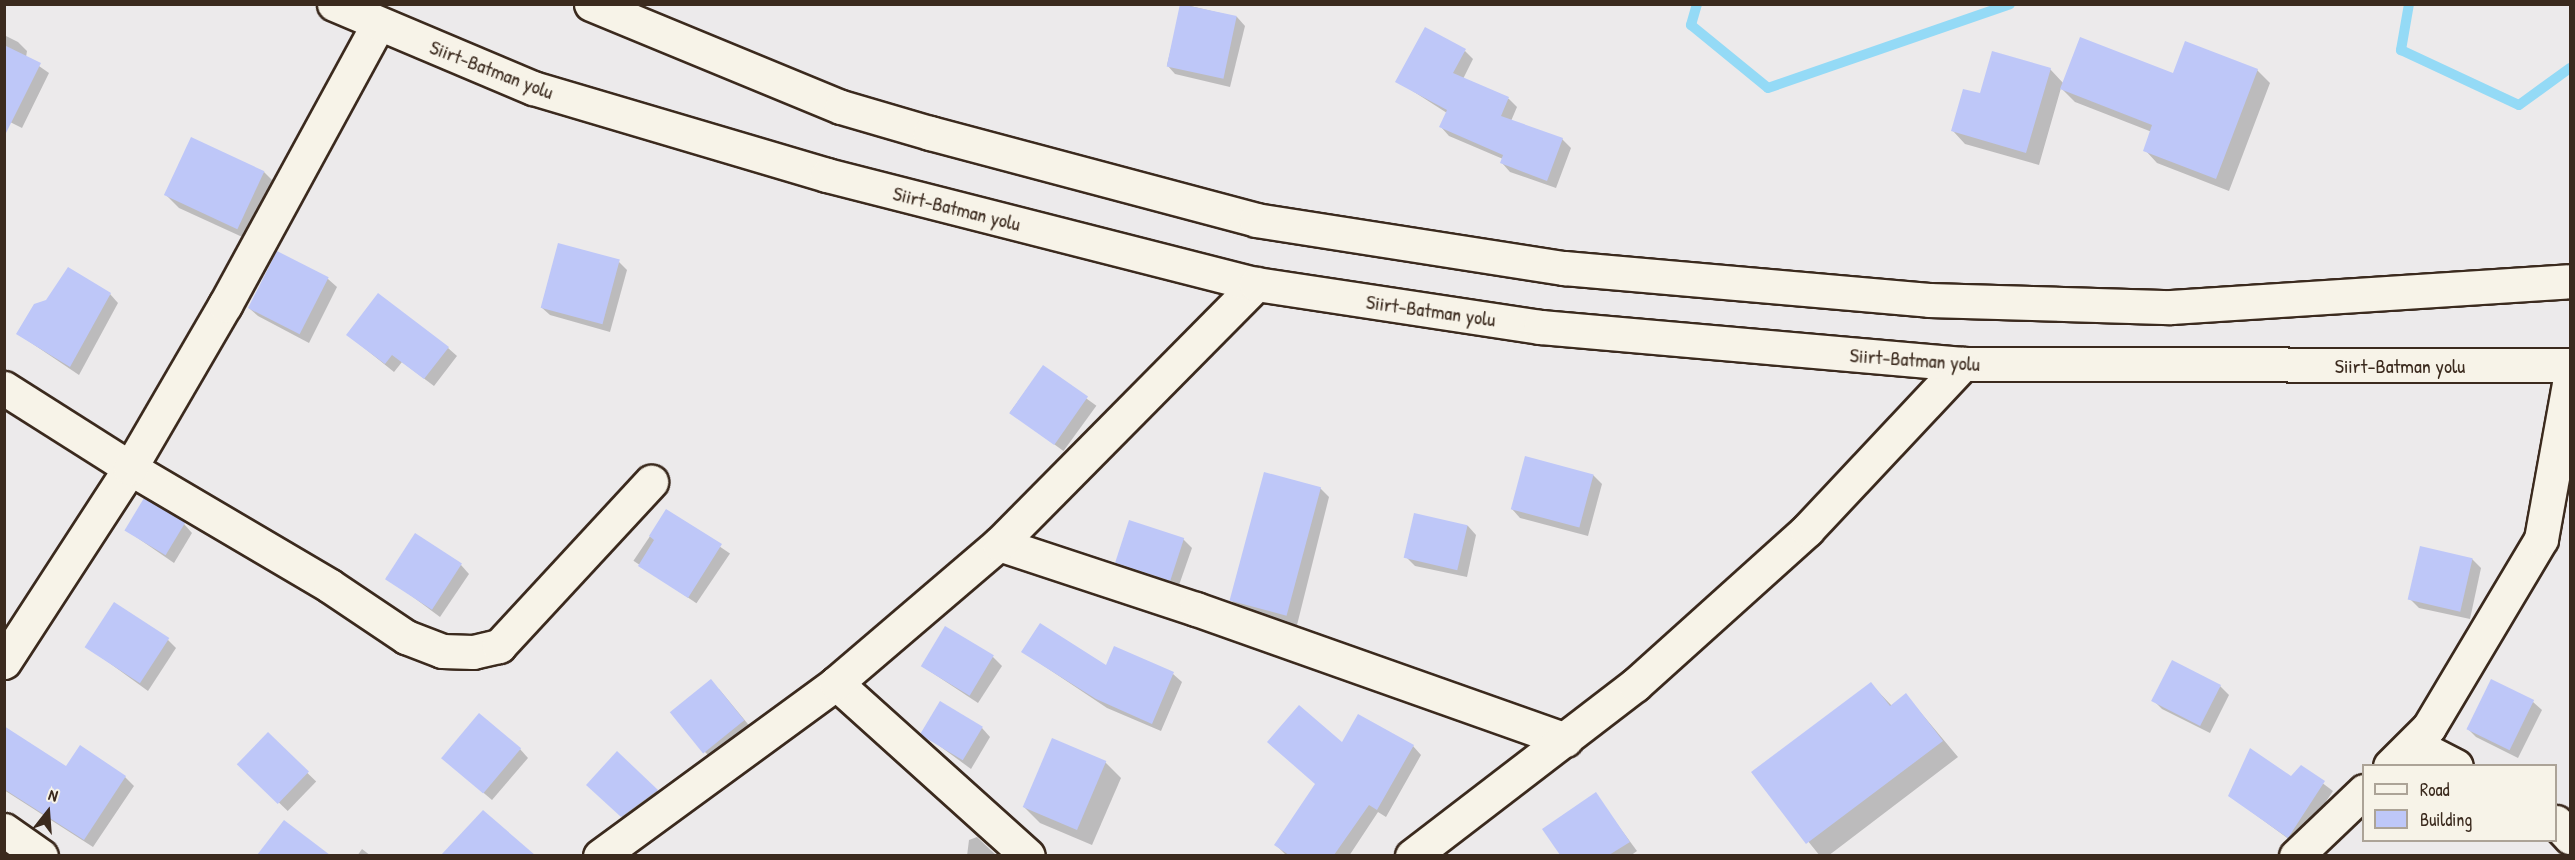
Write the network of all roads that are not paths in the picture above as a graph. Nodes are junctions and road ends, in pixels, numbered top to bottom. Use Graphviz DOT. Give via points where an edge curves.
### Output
graph roads {
  1 [pos="334,4"];
  2 [pos="591,4"];
  3 [pos="378,24"];
  4 [pos="2571,281"];
  5 [pos="1256,284"];
  6 [pos="1963,364"];
  7 [pos="2571,365"];
  8 [pos="2571,378"];
  9 [pos="4,388"];
  10 [pos="130,468"];
  11 [pos="651,482"];
  12 [pos="999,544"];
  13 [pos="4,662"];
  14 [pos="836,683"];
  15 [pos="1565,740"];
  16 [pos="2401,755"];
  17 [pos="2450,764"];
  18 [pos="2362,793"];
  19 [pos="2557,823"];
  20 [pos="4,830"];
  21 [pos="2571,837"];
  22 [pos="41,855"];
  23 [pos="600,855"];
  24 [pos="1028,855"];
  25 [pos="1412,855"];
  26 [pos="2296,855"];
  1 -- 3 [label="main road, Siirt-Batman yolu"];
  2 -- 4 [label="main road" via="841,106 930,133 1256,220 1564,268 1929,300 2171,307"];
  3 -- 5 [label="main road, Siirt-Batman yolu" via="534,88 782,162"];
  3 -- 10 [label="main road" via="225,305"];
  5 -- 6 [label="main road, Siirt-Batman yolu" via="1540,327"];
  5 -- 12 [label="main road"];
  6 -- 7 [label="main road, Siirt-Batman yolu"];
  6 -- 15 [label="main road" via="1807,530 1635,685"];
  8 -- 16 [label="main road" via="2541,539 2429,727"];
  9 -- 10 [label="main road"];
  10 -- 11 [label="main road" via="330,586 406,638 442,651 473,652 499,646"];
  10 -- 13 [label="main road"];
  12 -- 14 [label="main road"];
  12 -- 15 [label="main road"];
  14 -- 23 [label="main road"];
  14 -- 24 [label="main road"];
  15 -- 25 [label="main road"];
  16 -- 17 [label="main road"];
  18 -- 26 [label="main road"];
  19 -- 21 [label="main road"];
  20 -- 22 [label="main road"];
}
